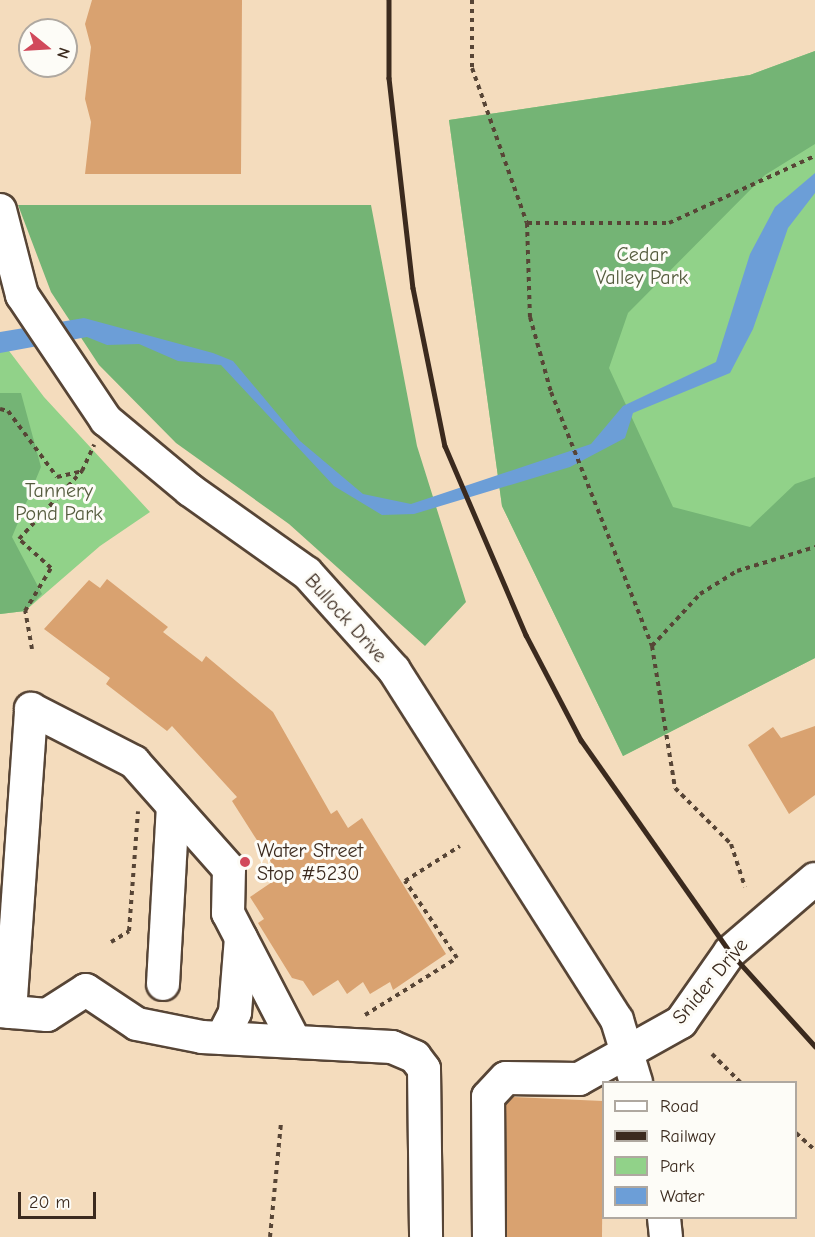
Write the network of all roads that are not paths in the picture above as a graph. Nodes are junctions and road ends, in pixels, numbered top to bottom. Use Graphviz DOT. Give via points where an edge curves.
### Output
graph roads {
  1 [pos="0,210"];
  2 [pos="173,807"];
  3 [pos="815,879"];
  4 [pos="241,938"];
  5 [pos="163,984"];
  6 [pos="5,1011"];
  7 [pos="222,1038"];
  8 [pos="295,1042"];
  9 [pos="633,1069"];
  10 [pos="664,1219"];
  11 [pos="426,1237"];
  12 [pos="489,1237"];
  13 [pos="666,1237"];
  1 -- 9 [label="street, Bullock Drive" via="22,295 72,375 106,420 190,490 307,573 394,670 617,1020"];
  2 -- 4 [label="street" via="228,870 228,913"];
  2 -- 5 [label="street"];
  2 -- 6 [label="street" via="141,771 31,709"];
  3 -- 9 [label="street, Snider Drive" via="730,952 681,1022"];
  4 -- 7 [label="street" via="235,1012"];
  4 -- 8 [label="street"];
  6 -- 7 [label="street" via="47,1015 86,990 137,1024"];
  7 -- 8 [label="street"];
  8 -- 11 [label="street" via="392,1047 416,1057 424,1069"];
  9 -- 12 [label="street, Snider Drive" via="579,1078 506,1078 488,1096"];
  10 -- 13 [label="street"];
}
